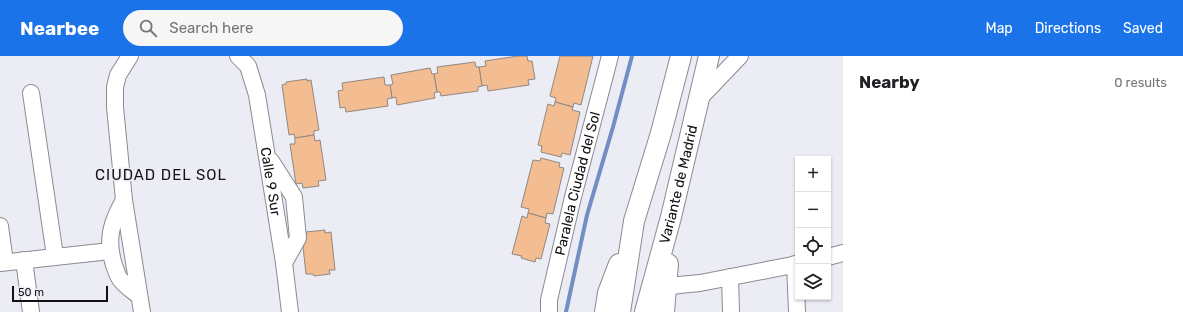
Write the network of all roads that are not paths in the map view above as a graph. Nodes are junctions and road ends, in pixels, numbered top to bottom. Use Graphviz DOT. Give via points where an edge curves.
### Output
graph roads {
  1 [pos="130,56"];
  2 [pos="238,56"];
  3 [pos="610,56"];
  4 [pos="681,56"];
  5 [pos="709,56"];
  6 [pos="740,56"];
  7 [pos="31,93"];
  8 [pos="698,100"];
  9 [pos="124,200"];
  10 [pos="671,217"];
  11 [pos="634,221"];
  12 [pos="0,226"];
  13 [pos="110,250"];
  14 [pos="843,253"];
  15 [pos="55,256"];
  16 [pos="831,256"];
  17 [pos="24,260"];
  18 [pos="3,262"];
  19 [pos="795,264"];
  20 [pos="730,277"];
  21 [pos="666,287"];
  22 [pos="139,296"];
  23 [pos="797,300"];
  24 [pos="31,312"];
  25 [pos="142,312"];
  26 [pos="290,312"];
  27 [pos="549,312"];
  28 [pos="605,312"];
  29 [pos="620,312"];
  30 [pos="646,312"];
  31 [pos="664,312"];
  32 [pos="731,312"];
  33 [pos="797,312"];
  1 -- 9 [label="street" via="118,75 115,87"];
  2 -- 26 [label="street, Calle 9 Sur" via="248,66 257,95"];
  3 -- 27 [label="street, Paralela Ciudad del Sol" via="573,197 549,300"];
  4 -- 11 [label="main road, Variante de Madrid"];
  5 -- 8 [label="main road, Variante de Madrid"];
  6 -- 8 [label="street"];
  7 -- 15 [label="street"];
  8 -- 10 [label="main road, Variante de Madrid"];
  9 -- 13 [label="street" via="112,224"];
  9 -- 22 [label="street"];
  10 -- 21 [label="main road"];
  10 -- 30 [label="main road, Variante de Madrid"];
  11 -- 28 [label="main road" via="608,293"];
  11 -- 29 [label="main road, Variante de Madrid"];
  12 -- 18 [label="street"];
  13 -- 15 [label="street"];
  13 -- 22 [label="street" via="118,278"];
  14 -- 16 [label="street"];
  15 -- 17 [label="street"];
  17 -- 18 [label="street"];
  17 -- 24 [label="street"];
  19 -- 20 [label="street"];
  20 -- 21 [label="street"];
  20 -- 32 [label="street"];
  21 -- 31 [label="main road"];
  22 -- 25 [label="street"];
  23 -- 33 [label="street"];
}
